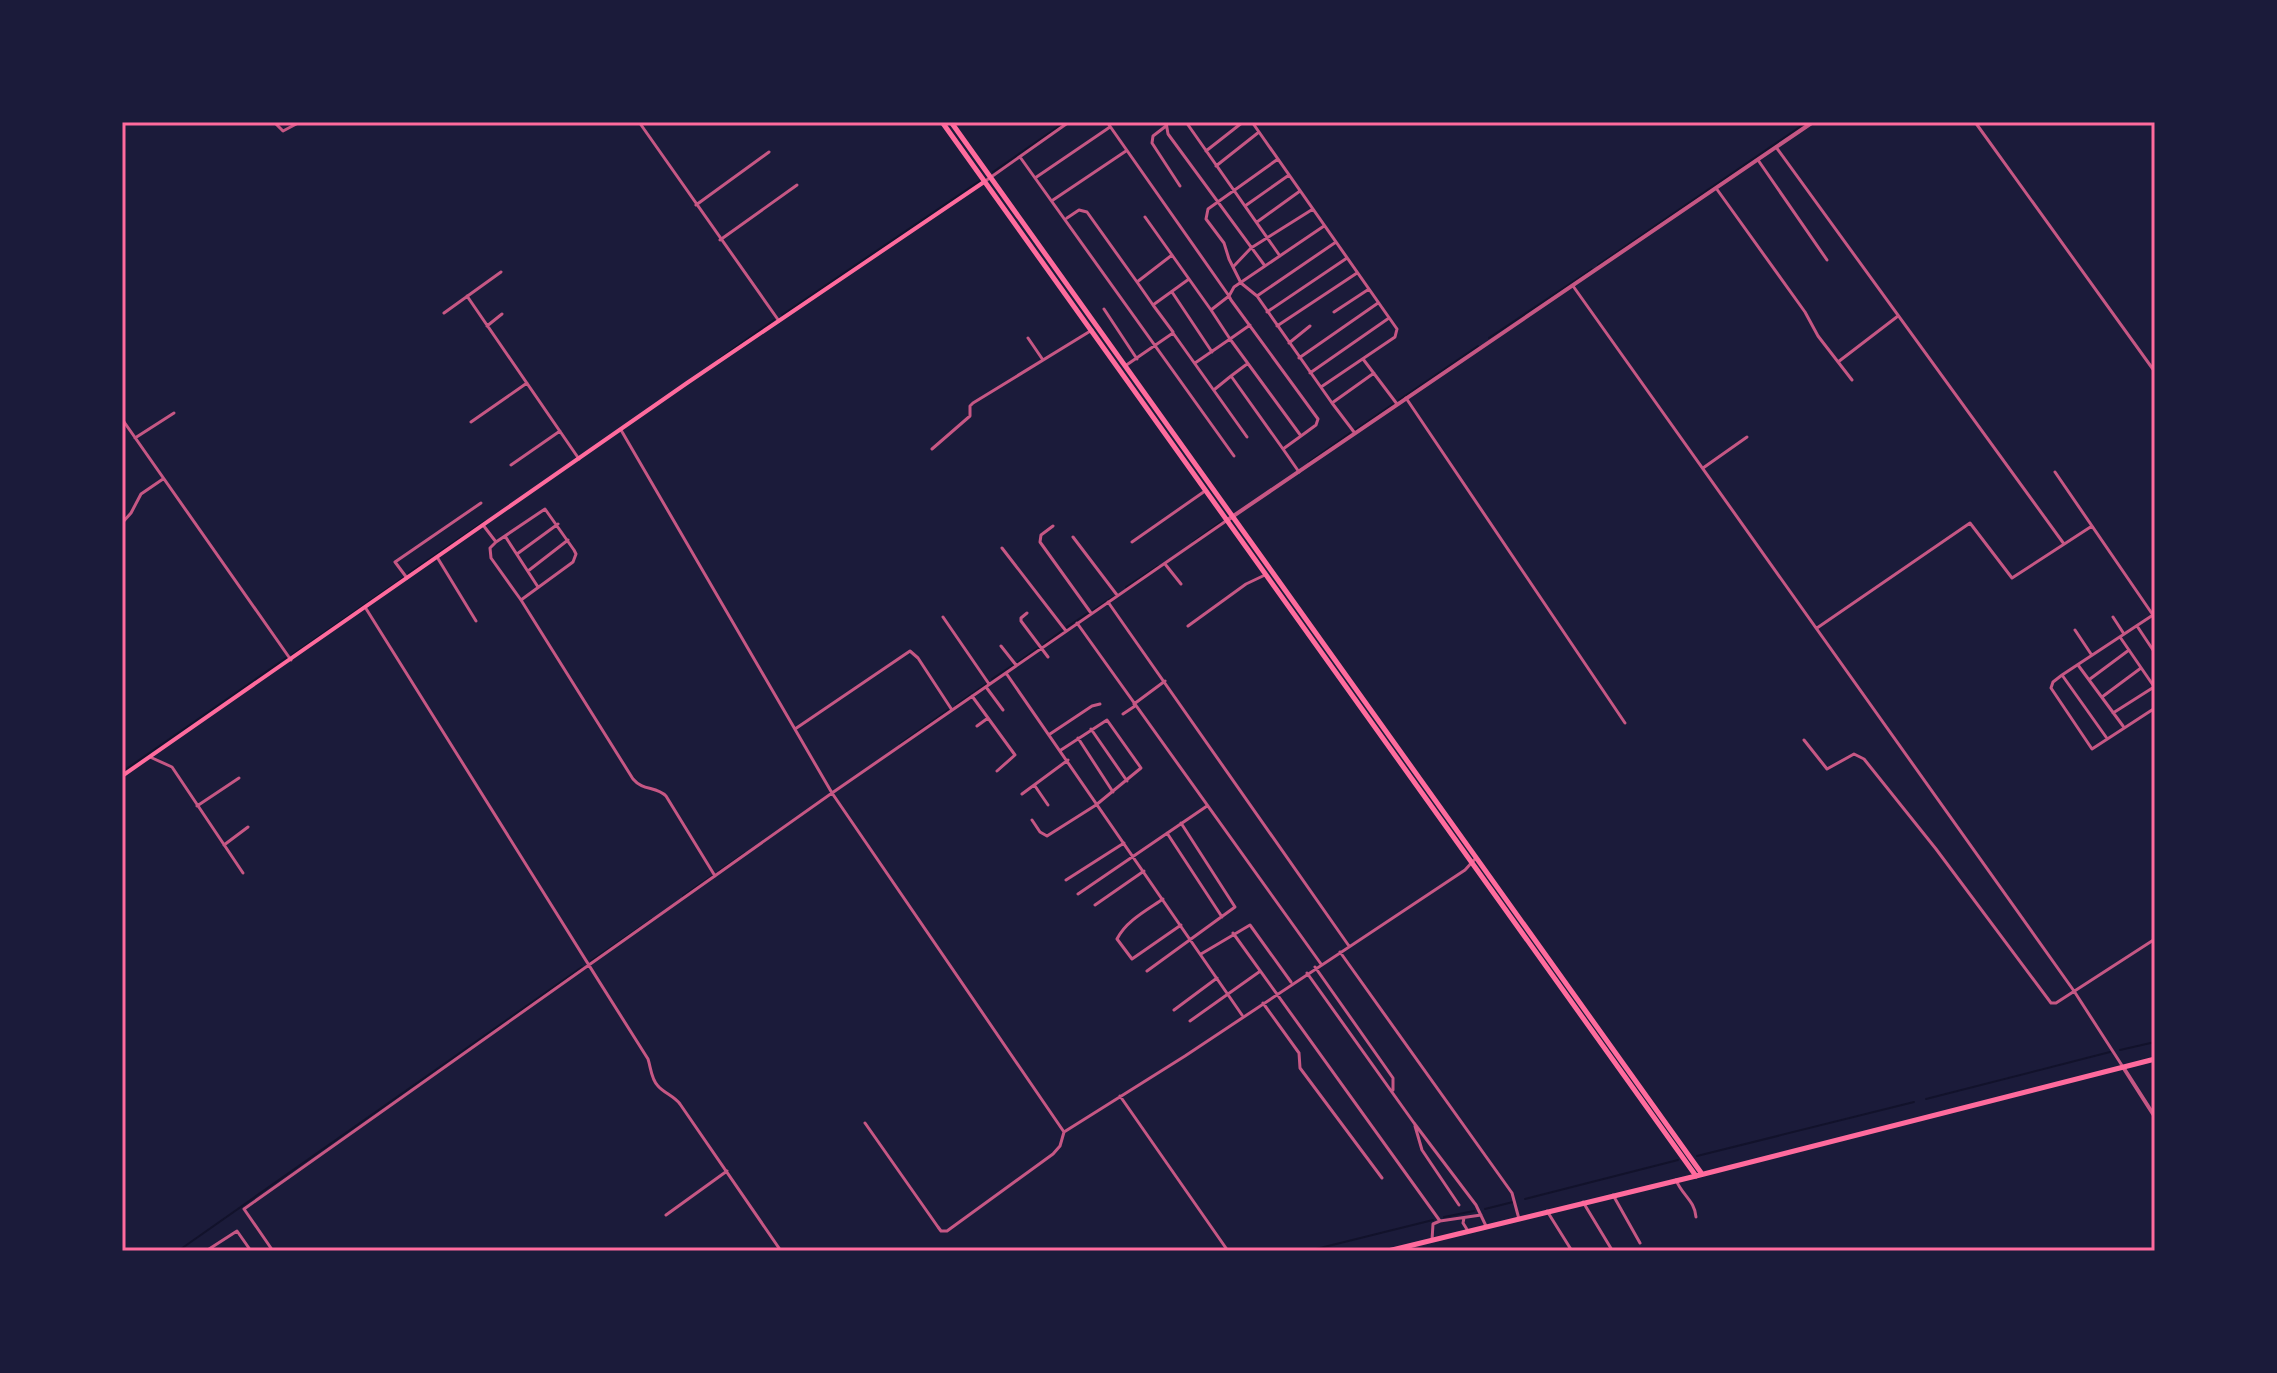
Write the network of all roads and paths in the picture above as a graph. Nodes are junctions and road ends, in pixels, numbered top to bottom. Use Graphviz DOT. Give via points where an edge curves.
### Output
graph roads {
  1 [pos="274,122"];
  2 [pos="300,122"];
  3 [pos="639,122"];
  4 [pos="942,122"];
  5 [pos="951,122"];
  6 [pos="1069,122"];
  7 [pos="1107,122"];
  8 [pos="1186,122"];
  9 [pos="1243,122"];
  10 [pos="1252,122"];
  11 [pos="1813,122"];
  12 [pos="1975,122"];
  13 [pos="1166,124"];
  14 [pos="1110,127"];
  15 [pos="1259,132"];
  16 [pos="1776,147"];
  17 [pos="1126,151"];
  18 [pos="1206,151"];
  19 [pos="769,152"];
  20 [pos="1020,157"];
  21 [pos="1278,159"];
  22 [pos="1758,160"];
  23 [pos="1216,166"];
  24 [pos="1289,175"];
  25 [pos="1035,178"];
  26 [pos="987,180"];
  27 [pos="797,185"];
  28 [pos="1180,186"];
  29 [pos="1716,188"];
  30 [pos="1300,191"];
  31 [pos="1235,192"];
  32 [pos="1052,201"];
  33 [pos="1219,202"];
  34 [pos="696,205"];
  35 [pos="1245,206"];
  36 [pos="1313,209"];
  37 [pos="1145,217"];
  38 [pos="1066,219"];
  39 [pos="1257,222"];
  40 [pos="1324,226"];
  41 [pos="1267,237"];
  42 [pos="720,240"];
  43 [pos="1336,242"];
  44 [pos="1251,248"];
  45 [pos="1172,255"];
  46 [pos="1280,256"];
  47 [pos="1347,258"];
  48 [pos="1827,260"];
  49 [pos="1265,266"];
  50 [pos="1233,267"];
  51 [pos="501,272"];
  52 [pos="1357,273"];
  53 [pos="1189,279"];
  54 [pos="1137,282"];
  55 [pos="1241,283"];
  56 [pos="1573,286"];
  57 [pos="1369,289"];
  58 [pos="1172,292"];
  59 [pos="467,296"];
  60 [pos="1229,296"];
  61 [pos="1257,296"];
  62 [pos="1379,302"];
  63 [pos="1153,305"];
  64 [pos="1104,309"];
  65 [pos="1211,310"];
  66 [pos="1267,312"];
  67 [pos="1334,312"];
  68 [pos="444,313"];
  69 [pos="502,314"];
  70 [pos="1898,316"];
  71 [pos="1390,318"];
  72 [pos="779,321"];
  73 [pos="1250,325"];
  74 [pos="487,326"];
  75 [pos="1277,326"];
  76 [pos="1310,326"];
  77 [pos="1092,330"];
  78 [pos="1173,333"];
  79 [pos="1028,338"];
  80 [pos="1230,339"];
  81 [pos="1289,343"];
  82 [pos="1156,347"];
  83 [pos="1213,352"];
  84 [pos="1299,358"];
  85 [pos="1363,358"];
  86 [pos="1137,359"];
  87 [pos="1043,360"];
  88 [pos="1838,362"];
  89 [pos="1195,363"];
  90 [pos="1249,363"];
  91 [pos="1125,366"];
  92 [pos="2155,372"];
  93 [pos="1310,373"];
  94 [pos="1374,373"];
  95 [pos="1231,376"];
  96 [pos="1852,380"];
  97 [pos="527,383"];
  98 [pos="1321,387"];
  99 [pos="1215,389"];
  100 [pos="1406,398"];
  101 [pos="1332,403"];
  102 [pos="1397,404"];
  103 [pos="174,413"];
  104 [pos="122,419"];
  105 [pos="471,422"];
  106 [pos="621,430"];
  107 [pos="560,431"];
  108 [pos="1354,432"];
  109 [pos="1301,436"];
  110 [pos="1247,437"];
  111 [pos="1747,437"];
  112 [pos="135,438"];
  113 [pos="932,449"];
  114 [pos="1283,449"];
  115 [pos="1234,456"];
  116 [pos="579,459"];
  117 [pos="511,465"];
  118 [pos="1703,468"];
  119 [pos="1299,472"];
  120 [pos="2055,472"];
  121 [pos="163,479"];
  122 [pos="1205,491"];
  123 [pos="481,503"];
  124 [pos="1232,516"];
  125 [pos="1226,521"];
  126 [pos="122,523"];
  127 [pos="558,524"];
  128 [pos="483,525"];
  129 [pos="1053,526"];
  130 [pos="2092,526"];
  131 [pos="505,536"];
  132 [pos="1073,537"];
  133 [pos="568,540"];
  134 [pos="496,542"];
  135 [pos="1132,542"];
  136 [pos="2064,544"];
  137 [pos="1002,548"];
  138 [pos="517,554"];
  139 [pos="437,557"];
  140 [pos="1165,564"];
  141 [pos="528,571"];
  142 [pos="1265,575"];
  143 [pos="408,578"];
  144 [pos="1181,584"];
  145 [pos="539,588"];
  146 [pos="1117,595"];
  147 [pos="521,600"];
  148 [pos="1108,602"];
  149 [pos="365,607"];
  150 [pos="1027,613"];
  151 [pos="1091,613"];
  152 [pos="943,617"];
  153 [pos="2113,617"];
  154 [pos="2154,617"];
  155 [pos="476,621"];
  156 [pos="1077,623"];
  157 [pos="1188,626"];
  158 [pos="2137,626"];
  159 [pos="1817,628"];
  160 [pos="2075,630"];
  161 [pos="1066,631"];
  162 [pos="2122,635"];
  163 [pos="1001,646"];
  164 [pos="1042,648"];
  165 [pos="2129,650"];
  166 [pos="2155,653"];
  167 [pos="2092,655"];
  168 [pos="1048,657"];
  169 [pos="291,660"];
  170 [pos="1016,665"];
  171 [pos="2078,665"];
  172 [pos="2141,668"];
  173 [pos="1006,673"];
  174 [pos="2062,675"];
  175 [pos="2089,680"];
  176 [pos="1165,681"];
  177 [pos="988,685"];
  178 [pos="2154,688"];
  179 [pos="972,696"];
  180 [pos="2102,697"];
  181 [pos="1100,704"];
  182 [pos="1135,705"];
  183 [pos="2155,708"];
  184 [pos="952,710"];
  185 [pos="1003,710"];
  186 [pos="2113,713"];
  187 [pos="1123,714"];
  188 [pos="988,718"];
  189 [pos="1625,723"];
  190 [pos="977,726"];
  191 [pos="2124,727"];
  192 [pos="795,729"];
  193 [pos="1091,729"];
  194 [pos="1050,734"];
  195 [pos="1078,738"];
  196 [pos="2107,739"];
  197 [pos="1804,740"];
  198 [pos="1061,750"];
  199 [pos="150,757"];
  200 [pos="1068,760"];
  201 [pos="997,771"];
  202 [pos="122,776"];
  203 [pos="239,778"];
  204 [pos="1127,781"];
  205 [pos="1035,786"];
  206 [pos="1113,792"];
  207 [pos="832,793"];
  208 [pos="1022,794"];
  209 [pos="1048,805"];
  210 [pos="1096,805"];
  211 [pos="197,806"];
  212 [pos="1207,806"];
  213 [pos="1032,820"];
  214 [pos="1181,823"];
  215 [pos="248,827"];
  216 [pos="1167,833"];
  217 [pos="1124,843"];
  218 [pos="224,845"];
  219 [pos="1134,857"];
  220 [pos="1473,862"];
  221 [pos="1144,871"];
  222 [pos="243,873"];
  223 [pos="715,876"];
  224 [pos="1066,880"];
  225 [pos="1078,894"];
  226 [pos="1163,899"];
  227 [pos="1095,905"];
  228 [pos="1222,917"];
  229 [pos="1181,925"];
  230 [pos="1233,933"];
  231 [pos="1191,939"];
  232 [pos="2155,939"];
  233 [pos="1349,946"];
  234 [pos="1340,952"];
  235 [pos="1201,954"];
  236 [pos="1321,964"];
  237 [pos="587,966"];
  238 [pos="1315,967"];
  239 [pos="1147,971"];
  240 [pos="1260,972"];
  241 [pos="1307,973"];
  242 [pos="1217,978"];
  243 [pos="1292,983"];
  244 [pos="2074,991"];
  245 [pos="1227,994"];
  246 [pos="1275,995"];
  247 [pos="1263,1003"];
  248 [pos="1174,1010"];
  249 [pos="1243,1017"];
  250 [pos="1190,1021"];
  251 [pos="2155,1059"];
  252 [pos="2123,1067"];
  253 [pos="1393,1091"];
  254 [pos="1120,1096"];
  255 [pos="2155,1117"];
  256 [pos="865,1123"];
  257 [pos="1414,1123"];
  258 [pos="1064,1132"];
  259 [pos="1430,1142"];
  260 [pos="1422,1150"];
  261 [pos="727,1171"];
  262 [pos="1699,1175"];
  263 [pos="1382,1178"];
  264 [pos="1676,1180"];
  265 [pos="1613,1195"];
  266 [pos="1583,1202"];
  267 [pos="1459,1205"];
  268 [pos="1547,1211"];
  269 [pos="666,1215"];
  270 [pos="1481,1215"];
  271 [pos="1696,1217"];
  272 [pos="1464,1218"];
  273 [pos="1519,1219"];
  274 [pos="1440,1221"];
  275 [pos="1486,1226"];
  276 [pos="1468,1231"];
  277 [pos="1432,1240"];
  278 [pos="1640,1243"];
  279 [pos="249,1250"];
  280 [pos="1612,1250"];
  281 [pos="206,1251"];
  282 [pos="273,1251"];
  283 [pos="781,1251"];
  284 [pos="1228,1251"];
  285 [pos="1388,1251"];
  286 [pos="1572,1251"];
  1 -- 2 [label="street" via="283,131"];
  3 -- 34 [label="street"];
  4 -- 26 [label="main road"];
  5 -- 26 [label="main road"];
  6 -- 20 [label="street"];
  7 -- 14 [label="street"];
  8 -- 18 [label="street"];
  9 -- 18 [label="street"];
  10 -- 15 [label="street"];
  11 -- 16 [label="street"];
  12 -- 92 [label="street"];
  13 -- 28 [label="street" via="1152,143"];
  13 -- 33 [label="street"];
  14 -- 17 [label="street"];
  14 -- 25 [label="street"];
  15 -- 21 [label="street"];
  15 -- 23 [label="street"];
  16 -- 22 [label="street"];
  16 -- 70 [label="street"];
  17 -- 32 [label="street"];
  17 -- 60 [label="street"];
  18 -- 23 [label="street"];
  19 -- 34 [label="street"];
  20 -- 25 [label="street"];
  20 -- 26 [label="street"];
  21 -- 24 [label="street"];
  21 -- 31 [label="street"];
  22 -- 29 [label="street"];
  22 -- 48 [label="street"];
  23 -- 31 [label="street"];
  24 -- 30 [label="street"];
  24 -- 35 [label="street"];
  25 -- 32 [label="street"];
  26 -- 72 [label="main road"];
  26 -- 77 [label="main road"];
  26 -- 91 [label="main road"];
  27 -- 42 [label="street"];
  29 -- 56 [label="street"];
  29 -- 88 [label="street"];
  30 -- 36 [label="street"];
  30 -- 39 [label="street"];
  31 -- 33 [label="street"];
  31 -- 35 [label="street"];
  32 -- 38 [label="street"];
  33 -- 44 [label="street"];
  33 -- 50 [label="street" via="1205,216"];
  34 -- 42 [label="street"];
  35 -- 39 [label="street"];
  36 -- 40 [label="street"];
  36 -- 41 [label="street"];
  37 -- 45 [label="street"];
  38 -- 54 [label="street" via="1079,210 1087,212"];
  38 -- 82 [label="street"];
  39 -- 41 [label="street"];
  40 -- 43 [label="street"];
  40 -- 46 [label="street"];
  41 -- 44 [label="street"];
  41 -- 46 [label="street"];
  42 -- 72 [label="street"];
  43 -- 47 [label="street"];
  43 -- 61 [label="street"];
  44 -- 49 [label="street"];
  44 -- 50 [label="street"];
  45 -- 53 [label="street"];
  45 -- 54 [label="street"];
  46 -- 49 [label="street"];
  47 -- 52 [label="street"];
  47 -- 66 [label="street"];
  49 -- 55 [label="street"];
  50 -- 55 [label="street"];
  51 -- 59 [label="street"];
  52 -- 57 [label="street"];
  52 -- 75 [label="street"];
  53 -- 58 [label="street"];
  53 -- 65 [label="street"];
  54 -- 63 [label="street"];
  55 -- 60 [label="street"];
  55 -- 61 [label="street"];
  56 -- 100 [label="street"];
  56 -- 118 [label="street"];
  57 -- 62 [label="street"];
  57 -- 67 [label="street"];
  58 -- 63 [label="street"];
  58 -- 83 [label="street"];
  59 -- 68 [label="street"];
  59 -- 74 [label="street"];
  60 -- 65 [label="street"];
  60 -- 73 [label="street"];
  61 -- 66 [label="street"];
  62 -- 71 [label="street"];
  62 -- 84 [label="street"];
  63 -- 78 [label="street"];
  64 -- 86 [label="street"];
  65 -- 80 [label="street"];
  66 -- 75 [label="street"];
  69 -- 74 [label="street"];
  70 -- 88 [label="street"];
  70 -- 136 [label="street"];
  71 -- 85 [label="street" via="1397,334"];
  71 -- 93 [label="street"];
  72 -- 106 [label="main road"];
  73 -- 80 [label="street"];
  73 -- 109 [label="street" via="1318,419"];
  74 -- 97 [label="street"];
  75 -- 81 [label="street"];
  76 -- 81 [label="street"];
  77 -- 87 [label="street"];
  77 -- 122 [label="main road"];
  78 -- 82 [label="street"];
  78 -- 89 [label="street"];
  79 -- 87 [label="street"];
  80 -- 83 [label="street"];
  80 -- 90 [label="street"];
  81 -- 84 [label="street"];
  82 -- 86 [label="street"];
  82 -- 115 [label="street"];
  83 -- 89 [label="street"];
  84 -- 93 [label="street"];
  85 -- 94 [label="street"];
  85 -- 98 [label="street"];
  86 -- 91 [label="street"];
  87 -- 113 [label="street" via="973,403 970,416"];
  88 -- 96 [label="street"];
  89 -- 99 [label="street"];
  90 -- 95 [label="street"];
  90 -- 109 [label="street"];
  91 -- 124 [label="main road"];
  93 -- 98 [label="street"];
  94 -- 101 [label="street"];
  94 -- 102 [label="street"];
  95 -- 99 [label="street"];
  95 -- 114 [label="street"];
  97 -- 105 [label="street"];
  97 -- 107 [label="street"];
  98 -- 101 [label="street"];
  99 -- 110 [label="street"];
  100 -- 102 [label="street"];
  100 -- 189 [label="street"];
  101 -- 108 [label="street"];
  102 -- 108 [label="street"];
  103 -- 112 [label="street"];
  104 -- 112 [label="street"];
  106 -- 116 [label="main road"];
  106 -- 192 [label="street"];
  107 -- 116 [label="street"];
  107 -- 117 [label="street"];
  108 -- 119 [label="street"];
  109 -- 114 [label="street"];
  111 -- 118 [label="street"];
  112 -- 121 [label="street"];
  114 -- 119 [label="street"];
  116 -- 128 [label="main road"];
  118 -- 159 [label="street"];
  119 -- 124 [label="street"];
  120 -- 130 [label="street"];
  121 -- 126 [label="street" via="141,494"];
  121 -- 169 [label="street"];
  122 -- 125 [label="main road"];
  122 -- 135 [label="street"];
  123 -- 143 [label="street" via="395,562"];
  124 -- 125 [label="street"];
  124 -- 220 [label="main road"];
  125 -- 140 [label="street"];
  125 -- 142 [label="main road"];
  127 -- 131 [label="street" via="545,509"];
  127 -- 133 [label="street"];
  127 -- 138 [label="street"];
  128 -- 134 [label="street"];
  128 -- 139 [label="main road"];
  129 -- 151 [label="street" via="1040,542"];
  130 -- 136 [label="street"];
  130 -- 154 [label="street"];
  131 -- 134 [label="street"];
  131 -- 138 [label="street"];
  132 -- 146 [label="street"];
  133 -- 141 [label="street"];
  133 -- 145 [label="street" via="576,554 573,562"];
  134 -- 147 [label="street" via="491,558"];
  136 -- 159 [label="street" via="2012,578 1970,523"];
  137 -- 161 [label="street"];
  138 -- 141 [label="street"];
  139 -- 143 [label="main road"];
  139 -- 155 [label="street"];
  140 -- 144 [label="street"];
  140 -- 146 [label="street"];
  141 -- 145 [label="street"];
  142 -- 157 [label="street"];
  142 -- 220 [label="main road"];
  143 -- 149 [label="main road"];
  145 -- 147 [label="street"];
  146 -- 148 [label="street"];
  147 -- 223 [label="street" via="633,779 666,796"];
  148 -- 151 [label="street"];
  148 -- 176 [label="street"];
  149 -- 169 [label="main road"];
  149 -- 237 [label="street"];
  150 -- 164 [label="street" via="1021,621"];
  151 -- 156 [label="street"];
  152 -- 177 [label="street"];
  153 -- 162 [label="street"];
  154 -- 158 [label="street"];
  156 -- 161 [label="street"];
  156 -- 182 [label="street"];
  158 -- 162 [label="street"];
  158 -- 166 [label="street"];
  159 -- 244 [label="street"];
  160 -- 167 [label="street"];
  161 -- 164 [label="street"];
  162 -- 165 [label="street"];
  162 -- 167 [label="street"];
  163 -- 170 [label="street"];
  164 -- 168 [label="street"];
  164 -- 170 [label="street"];
  165 -- 172 [label="street"];
  165 -- 175 [label="street"];
  167 -- 171 [label="street"];
  169 -- 199 [label="main road"];
  170 -- 173 [label="street"];
  171 -- 174 [label="street"];
  171 -- 175 [label="street"];
  172 -- 178 [label="street"];
  172 -- 180 [label="street"];
  173 -- 177 [label="street"];
  173 -- 194 [label="street"];
  174 -- 196 [label="street"];
  174 -- 196 [label="street" via="2051,684 2052,691 2090,747"];
  175 -- 180 [label="street"];
  176 -- 182 [label="street"];
  176 -- 233 [label="street"];
  177 -- 179 [label="street"];
  177 -- 185 [label="street"];
  178 -- 186 [label="street"];
  179 -- 184 [label="street"];
  179 -- 188 [label="street"];
  180 -- 186 [label="street"];
  181 -- 194 [label="street"];
  182 -- 187 [label="street"];
  182 -- 212 [label="street"];
  183 -- 191 [label="street"];
  184 -- 192 [label="street" via="910,651"];
  184 -- 207 [label="street"];
  186 -- 191 [label="street"];
  188 -- 190 [label="street"];
  188 -- 201 [label="street" via="1015,755"];
  191 -- 196 [label="street"];
  192 -- 207 [label="street"];
  193 -- 195 [label="street"];
  193 -- 204 [label="street"];
  193 -- 204 [label="street" via="1109,721 1141,767"];
  194 -- 198 [label="street"];
  195 -- 198 [label="street"];
  195 -- 206 [label="street"];
  197 -- 244 [label="street" via="1827,769 1854,754 1864,759 2049,1002"];
  198 -- 200 [label="street"];
  199 -- 202 [label="main road"];
  199 -- 211 [label="street" via="172,767"];
  200 -- 205 [label="street"];
  200 -- 210 [label="street"];
  203 -- 211 [label="street"];
  204 -- 206 [label="street"];
  205 -- 208 [label="street"];
  205 -- 209 [label="street"];
  206 -- 210 [label="street"];
  207 -- 223 [label="street"];
  207 -- 258 [label="street"];
  210 -- 213 [label="street" via="1047,836"];
  210 -- 217 [label="street"];
  211 -- 218 [label="street"];
  212 -- 214 [label="street"];
  212 -- 236 [label="street"];
  214 -- 216 [label="street"];
  214 -- 228 [label="street" via="1235,905"];
  215 -- 218 [label="street"];
  216 -- 219 [label="street"];
  216 -- 228 [label="street"];
  217 -- 219 [label="street"];
  217 -- 224 [label="street"];
  218 -- 222 [label="street"];
  219 -- 221 [label="street"];
  219 -- 225 [label="street"];
  220 -- 233 [label="street"];
  220 -- 262 [label="main road"];
  221 -- 226 [label="street"];
  221 -- 227 [label="street"];
  223 -- 237 [label="street"];
  226 -- 229 [label="street"];
  226 -- 229 [label="street" via="1120,933 1119,944 1131,959"];
  228 -- 231 [label="street"];
  229 -- 231 [label="street"];
  230 -- 235 [label="street"];
  230 -- 240 [label="street"];
  230 -- 243 [label="street" via="1253,927"];
  231 -- 235 [label="street"];
  231 -- 239 [label="street"];
  232 -- 244 [label="street"];
  233 -- 234 [label="street"];
  234 -- 236 [label="street"];
  234 -- 273 [label="street" via="1512,1193"];
  235 -- 242 [label="street"];
  236 -- 238 [label="street"];
  237 -- 261 [label="street" via="646,1056 658,1088 674,1096"];
  237 -- 282 [label="street" via="244,1209"];
  238 -- 241 [label="street"];
  238 -- 253 [label="street" via="1393,1078"];
  240 -- 245 [label="street"];
  240 -- 246 [label="street"];
  241 -- 243 [label="street"];
  241 -- 253 [label="street"];
  242 -- 245 [label="street"];
  242 -- 248 [label="street"];
  243 -- 246 [label="street"];
  244 -- 252 [label="street"];
  245 -- 249 [label="street"];
  245 -- 250 [label="street"];
  246 -- 247 [label="street"];
  246 -- 274 [label="street"];
  247 -- 249 [label="street"];
  247 -- 263 [label="street" via="1299,1053 1300,1068"];
  249 -- 254 [label="street"];
  251 -- 252 [label="main road"];
  252 -- 255 [label="street"];
  252 -- 262 [label="main road"];
  253 -- 257 [label="street"];
  254 -- 258 [label="street"];
  254 -- 284 [label="street"];
  256 -- 258 [label="street" via="944,1231 1053,1154"];
  257 -- 259 [label="street"];
  257 -- 260 [label="street"];
  259 -- 260 [label="street"];
  259 -- 270 [label="street"];
  260 -- 267 [label="street"];
  261 -- 269 [label="street"];
  261 -- 283 [label="street"];
  262 -- 264 [label="main road"];
  264 -- 265 [label="main road"];
  264 -- 271 [label="street" via="1695,1206"];
  265 -- 266 [label="main road"];
  265 -- 278 [label="street"];
  266 -- 268 [label="main road"];
  266 -- 280 [label="street"];
  268 -- 273 [label="main road"];
  268 -- 286 [label="street"];
  270 -- 272 [label="street"];
  270 -- 275 [label="street"];
  272 -- 274 [label="street"];
  272 -- 276 [label="street"];
  273 -- 275 [label="main road"];
  274 -- 277 [label="street" via="1433,1224"];
  275 -- 276 [label="main road"];
  276 -- 277 [label="main road"];
  277 -- 285 [label="main road"];
  279 -- 281 [label="street" via="237,1231"];
}
